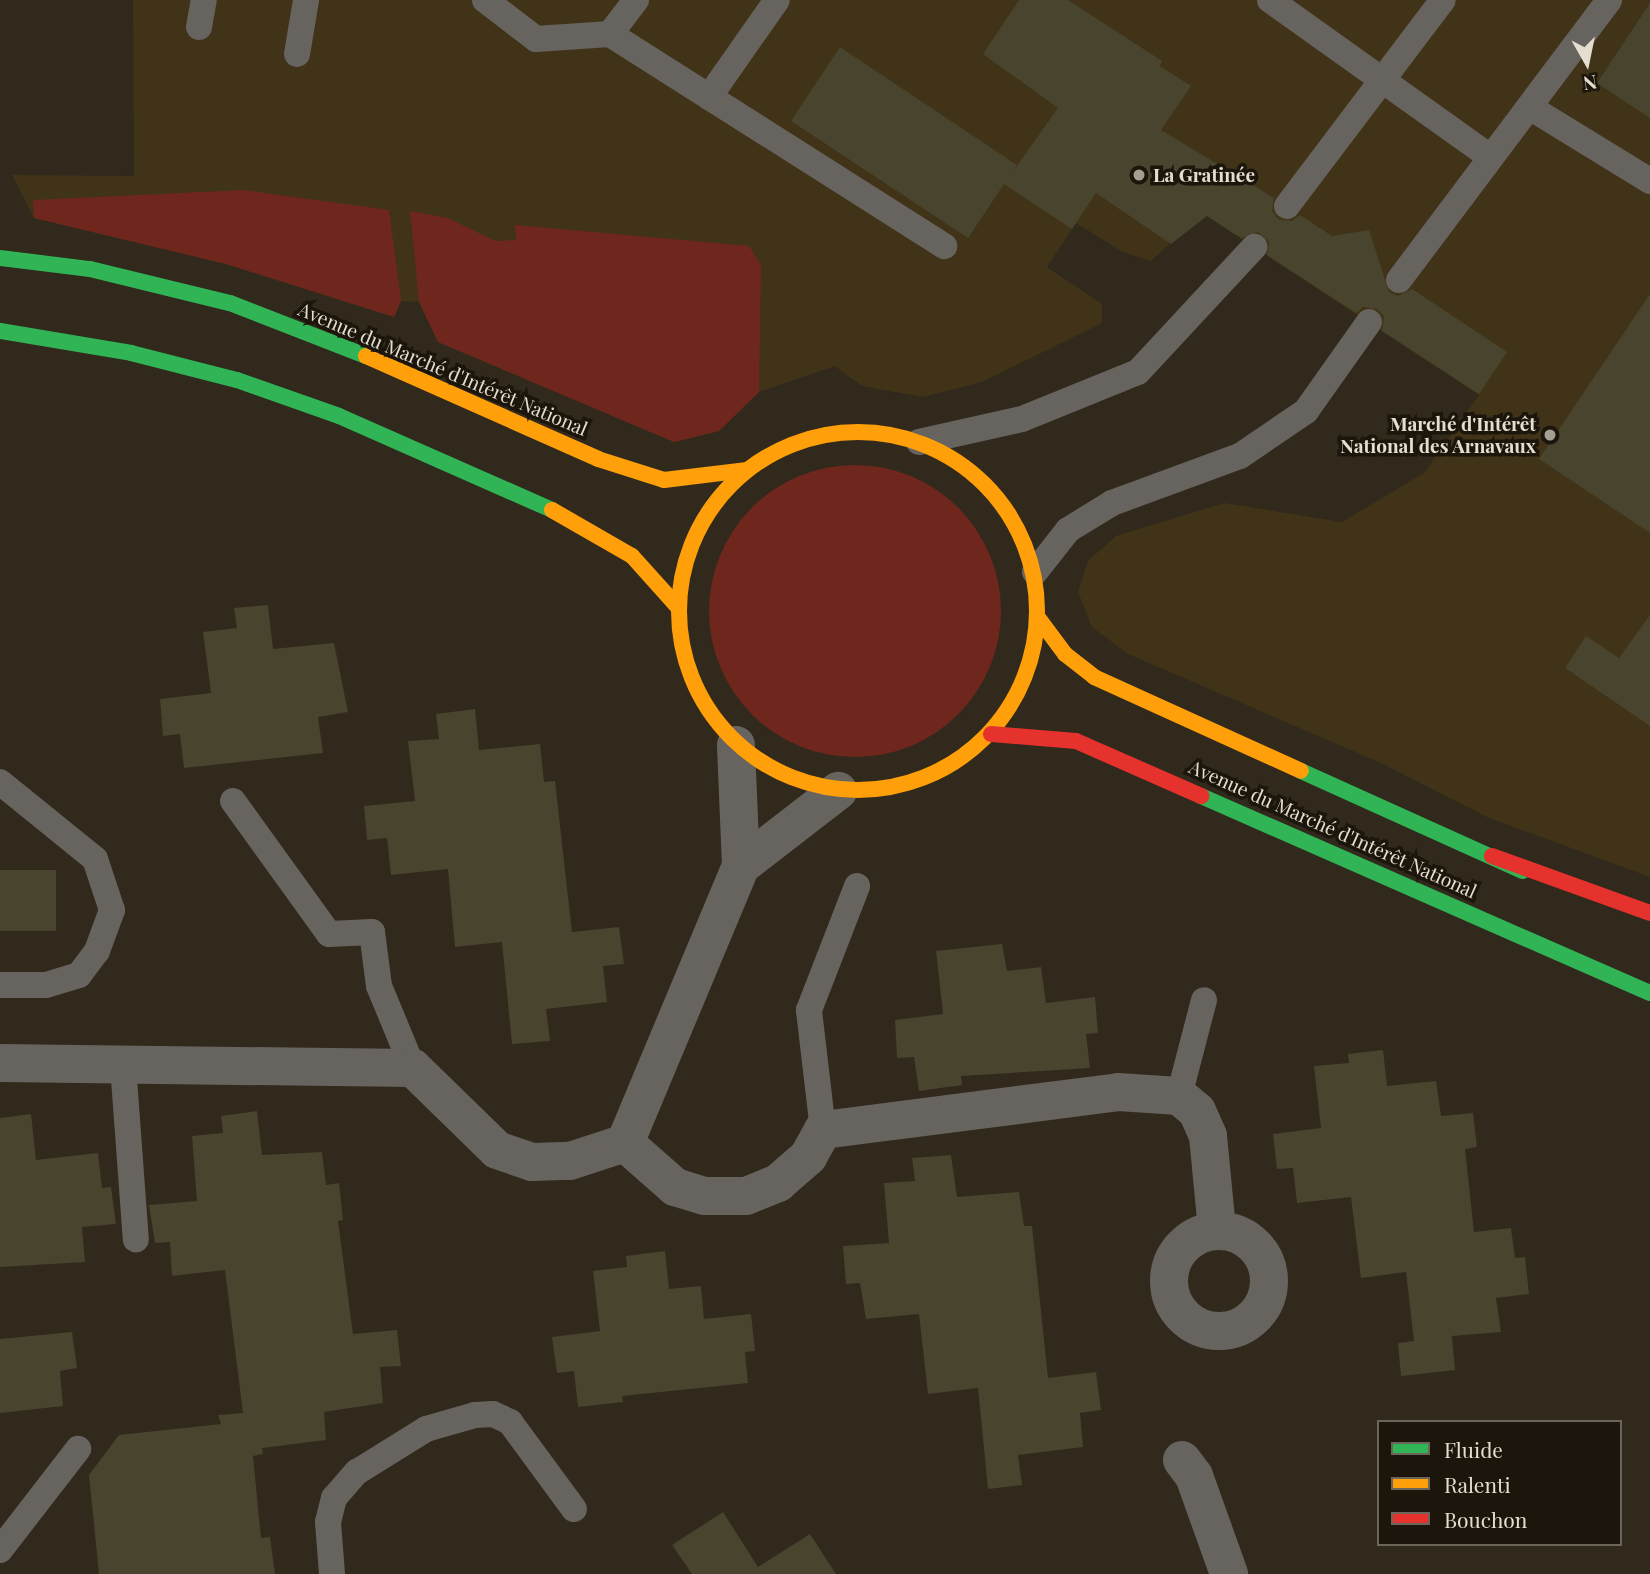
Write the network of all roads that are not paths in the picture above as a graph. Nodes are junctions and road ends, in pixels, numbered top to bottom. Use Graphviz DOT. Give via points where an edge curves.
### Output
graph roads {
  1 [pos="204,0"];
  2 [pos="306,0"];
  3 [pos="485,0"];
  4 [pos="636,0"];
  5 [pos="777,0"];
  6 [pos="1270,0"];
  7 [pos="1443,0"];
  8 [pos="1609,0"];
  9 [pos="199,27"];
  10 [pos="610,34"];
  11 [pos="297,54"];
  12 [pos="1383,76"];
  13 [pos="709,97"];
  14 [pos="1531,108"];
  15 [pos="1490,157"];
  16 [pos="1650,181"];
  17 [pos="1287,206"];
  18 [pos="944,246"];
  19 [pos="1254,247"];
  20 [pos="0,258"];
  21 [pos="1399,280"];
  22 [pos="1369,322"];
  23 [pos="0,331"];
  24 [pos="919,442"];
  25 [pos="747,470"];
  26 [pos="1035,572"];
  27 [pos="677,606"];
  28 [pos="1039,619"];
  29 [pos="991,734"];
  30 [pos="736,745"];
  31 [pos="0,782"];
  32 [pos="838,791"];
  33 [pos="233,801"];
  34 [pos="1492,856"];
  35 [pos="741,866"];
  36 [pos="857,886"];
  37 [pos="1650,913"];
  38 [pos="1650,932"];
  39 [pos="0,985"];
  40 [pos="1650,993"];
  41 [pos="1204,1000"];
  42 [pos="0,1063"];
  43 [pos="123,1065"];
  44 [pos="413,1068"];
  45 [pos="1179,1096"];
  46 [pos="823,1130"];
  47 [pos="625,1143"];
  48 [pos="1217,1229"];
  49 [pos="136,1240"];
  50 [pos="78,1448"];
  51 [pos="1182,1460"];
  52 [pos="574,1509"];
  53 [pos="0,1550"];
  54 [pos="332,1574"];
  55 [pos="1229,1574"];
  1 -- 9 [label="lane"];
  2 -- 11 [label="lane"];
  3 -- 10 [label="lane" via="536,39"];
  4 -- 10 [label="lane"];
  5 -- 13 [label="lane"];
  6 -- 12 [label="lane"];
  7 -- 12 [label="lane"];
  8 -- 14 [label="lane"];
  10 -- 13 [label="lane"];
  12 -- 15 [label="lane"];
  12 -- 17 [label="lane"];
  13 -- 18 [label="lane"];
  14 -- 15 [label="lane"];
  14 -- 16 [label="lane"];
  15 -- 21 [label="lane"];
  19 -- 24 [label="lane" via="1138,372 1022,419"];
  20 -- 25 [label="main road, Avenue du Marché d'Intérêt National" via="90,269 230,303 398,368 597,459 664,480"];
  22 -- 26 [label="lane" via="1306,411 1240,456 1112,503 1068,530"];
  23 -- 27 [label="main road" via="144,356 237,380 339,416 571,518 632,556"];
  24 -- 25 [label="main road" via="876,432 832,433 787,446"];
  24 -- 26 [label="main road" via="960,463 994,492 1020,530"];
  25 -- 27 [label="main road" via="710,508 687,555"];
  26 -- 28 [label="main road"];
  27 -- 30 [label="main road" via="683,657 704,705"];
  28 -- 29 [label="main road" via="1026,681"];
  28 -- 34 [label="main road, Avenue du Marché d'Intérêt National" via="1065,654 1104,682"];
  29 -- 32 [label="main road" via="947,769 894,788"];
  29 -- 40 [label="main road, Avenue du Marché d'Intérêt National" via="1076,741"];
  30 -- 32 [label="main road" via="783,776"];
  30 -- 35 [label="street"];
  31 -- 39 [label="lane" via="95,859 112,910 97,951 79,975 46,985"];
  32 -- 35 [label="street"];
  33 -- 44 [label="lane" via="329,934 372,932 379,985"];
  34 -- 37 [label="main road"];
  34 -- 38 [label="main road, Avenue du Marché d'Intérêt National"];
  35 -- 47 [label="street"];
  36 -- 46 [label="lane" via="809,1010"];
  41 -- 45 [label="lane"];
  42 -- 43 [label="street"];
  43 -- 44 [label="street"];
  43 -- 49 [label="lane"];
  44 -- 47 [label="street" via="497,1150 532,1162 570,1161"];
  45 -- 46 [label="street" via="1118,1092"];
  45 -- 48 [label="street" via="1197,1111 1208,1136"];
  46 -- 47 [label="street" via="808,1157 778,1182 746,1196 705,1196 675,1187"];
  50 -- 53 [label="lane"];
  51 -- 55 [label="street" via="1194,1476"];
  52 -- 54 [label="lane" via="510,1422 493,1414 475,1415 426,1429 357,1472 334,1498 328,1522"];
}
